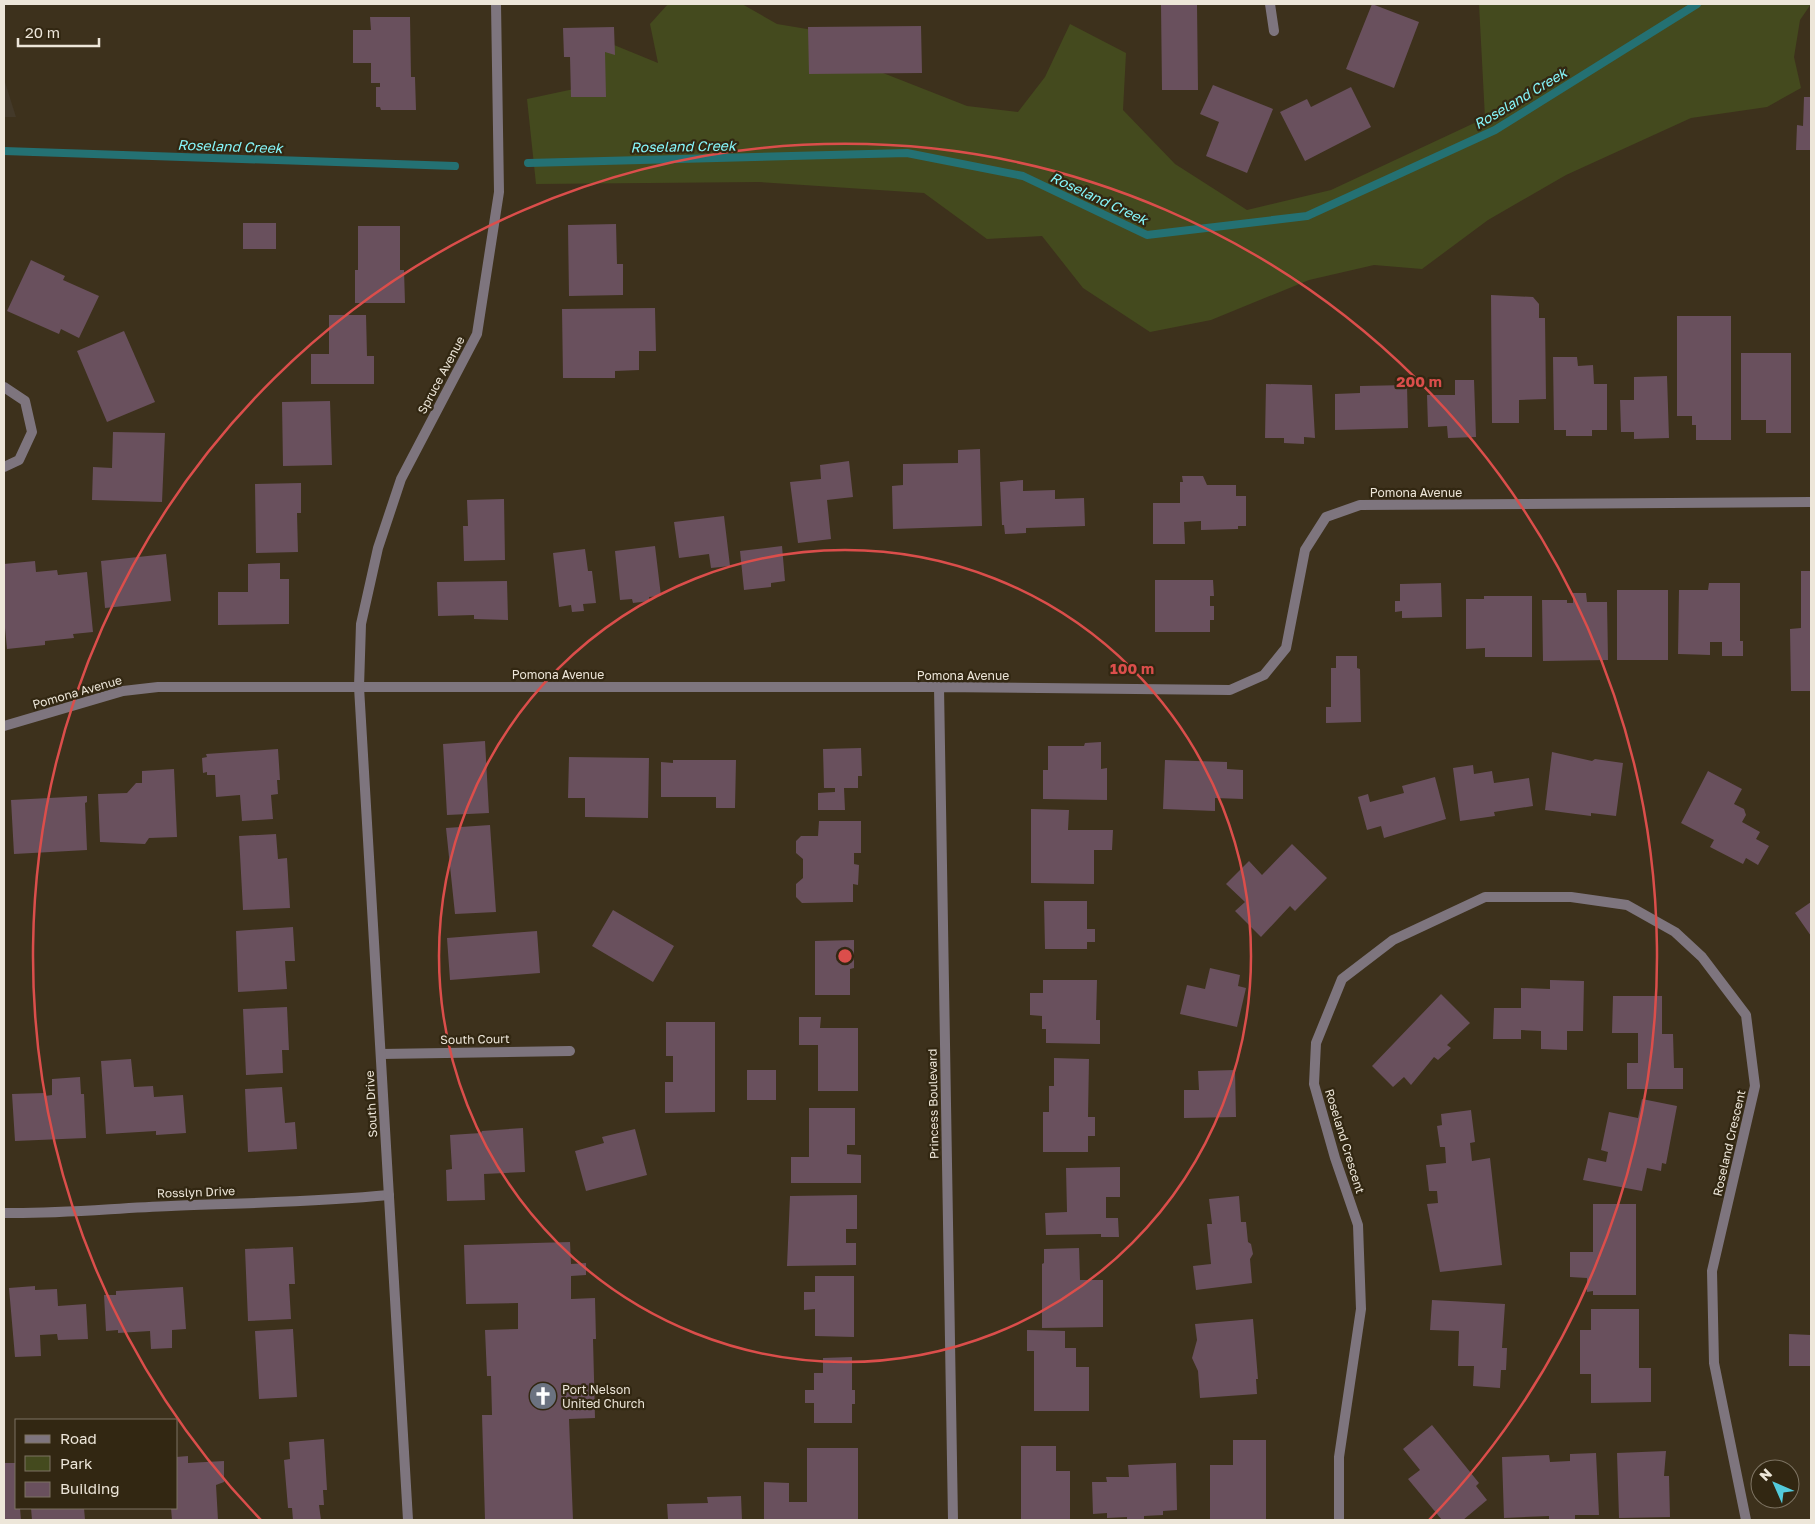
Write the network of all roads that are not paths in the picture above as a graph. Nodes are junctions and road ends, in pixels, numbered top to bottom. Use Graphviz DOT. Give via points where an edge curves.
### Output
graph roads {
  1 [pos="496,4"];
  2 [pos="1270,4"];
  3 [pos="1274,31"];
  4 [pos="4,386"];
  5 [pos="4,467"];
  6 [pos="1811,502"];
  7 [pos="359,687"];
  8 [pos="938,687"];
  9 [pos="4,726"];
  10 [pos="570,1051"];
  11 [pos="380,1054"];
  12 [pos="389,1195"];
  13 [pos="4,1213"];
  14 [pos="408,1520"];
  15 [pos="953,1520"];
  16 [pos="1339,1520"];
  17 [pos="1746,1520"];
  1 -- 7 [label="street, Spruce Avenue" via="498,192 477,334 401,479 378,548 361,624"];
  2 -- 3 [label="street"];
  4 -- 5 [label="street" via="25,401 32,432 19,460"];
  6 -- 8 [label="street, Pomona Avenue" via="1360,505 1326,517 1306,550 1286,648 1264,675 1230,690"];
  7 -- 8 [label="street, Pomona Avenue"];
  7 -- 9 [label="street, Pomona Avenue" via="158,687 123,691"];
  7 -- 11 [label="street, South Drive"];
  8 -- 15 [label="street, Princess Boulevard"];
  10 -- 11 [label="street, South Court"];
  11 -- 12 [label="street, South Drive"];
  12 -- 13 [label="street, Rosslyn Drive" via="43,1214"];
  12 -- 14 [label="street, South Drive"];
  16 -- 17 [label="street, Roseland Crescent" via="1339,1457 1361,1309 1358,1224 1314,1084 1316,1043 1342,979 1393,940 1485,897 1513,897 1571,898 1627,905 1675,932 1689,944 1746,1015 1755,1086 1712,1271 1714,1363"];
}
